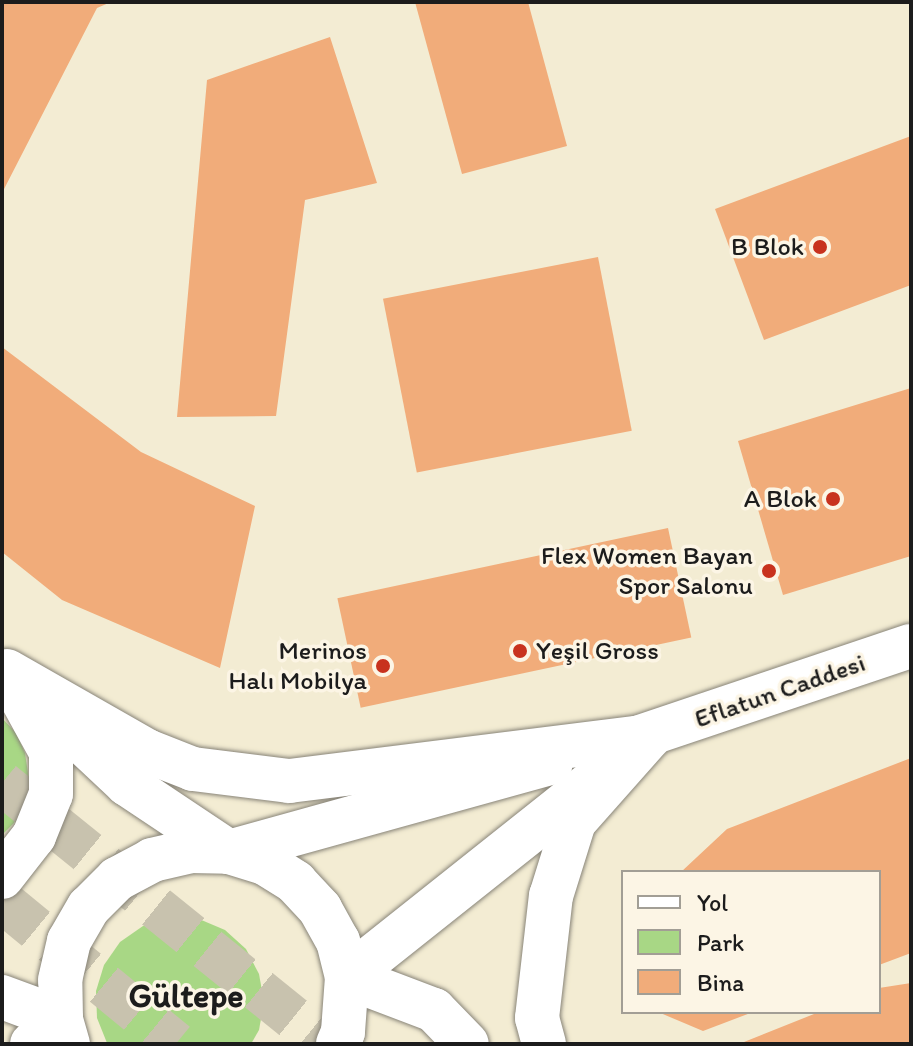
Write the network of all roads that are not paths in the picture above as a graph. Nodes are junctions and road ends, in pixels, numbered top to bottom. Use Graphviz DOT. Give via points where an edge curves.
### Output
graph roads {
  1 [pos="911,646"];
  2 [pos="4,669"];
  3 [pos="650,736"];
  4 [pos="229,852"];
  5 [pos="2,877"];
  6 [pos="347,977"];
  7 [pos="2,997"];
  8 [pos="54,1036"];
  9 [pos="338,1044"];
  10 [pos="467,1044"];
  11 [pos="544,1044"];
  1 -- 3 [label="main road, Eflatun Caddesi"];
  2 -- 3 [label="main road" via="181,765 289,781"];
  2 -- 4 [label="main road" via="127,784"];
  2 -- 5 [label="main road" via="51,752 51,794 34,836"];
  3 -- 4 [label="main road"];
  3 -- 6 [label="main road"];
  3 -- 11 [label="main road" via="574,822 551,896 537,1018"];
  4 -- 6 [label="main road" via="265,863 320,909 338,941"];
  4 -- 8 [label="main road" via="190,851 152,860 117,879 89,907 69,941"];
  6 -- 9 [label="main road"];
  6 -- 10 [label="main road" via="434,1010"];
  7 -- 8 [label="main road"];
}
